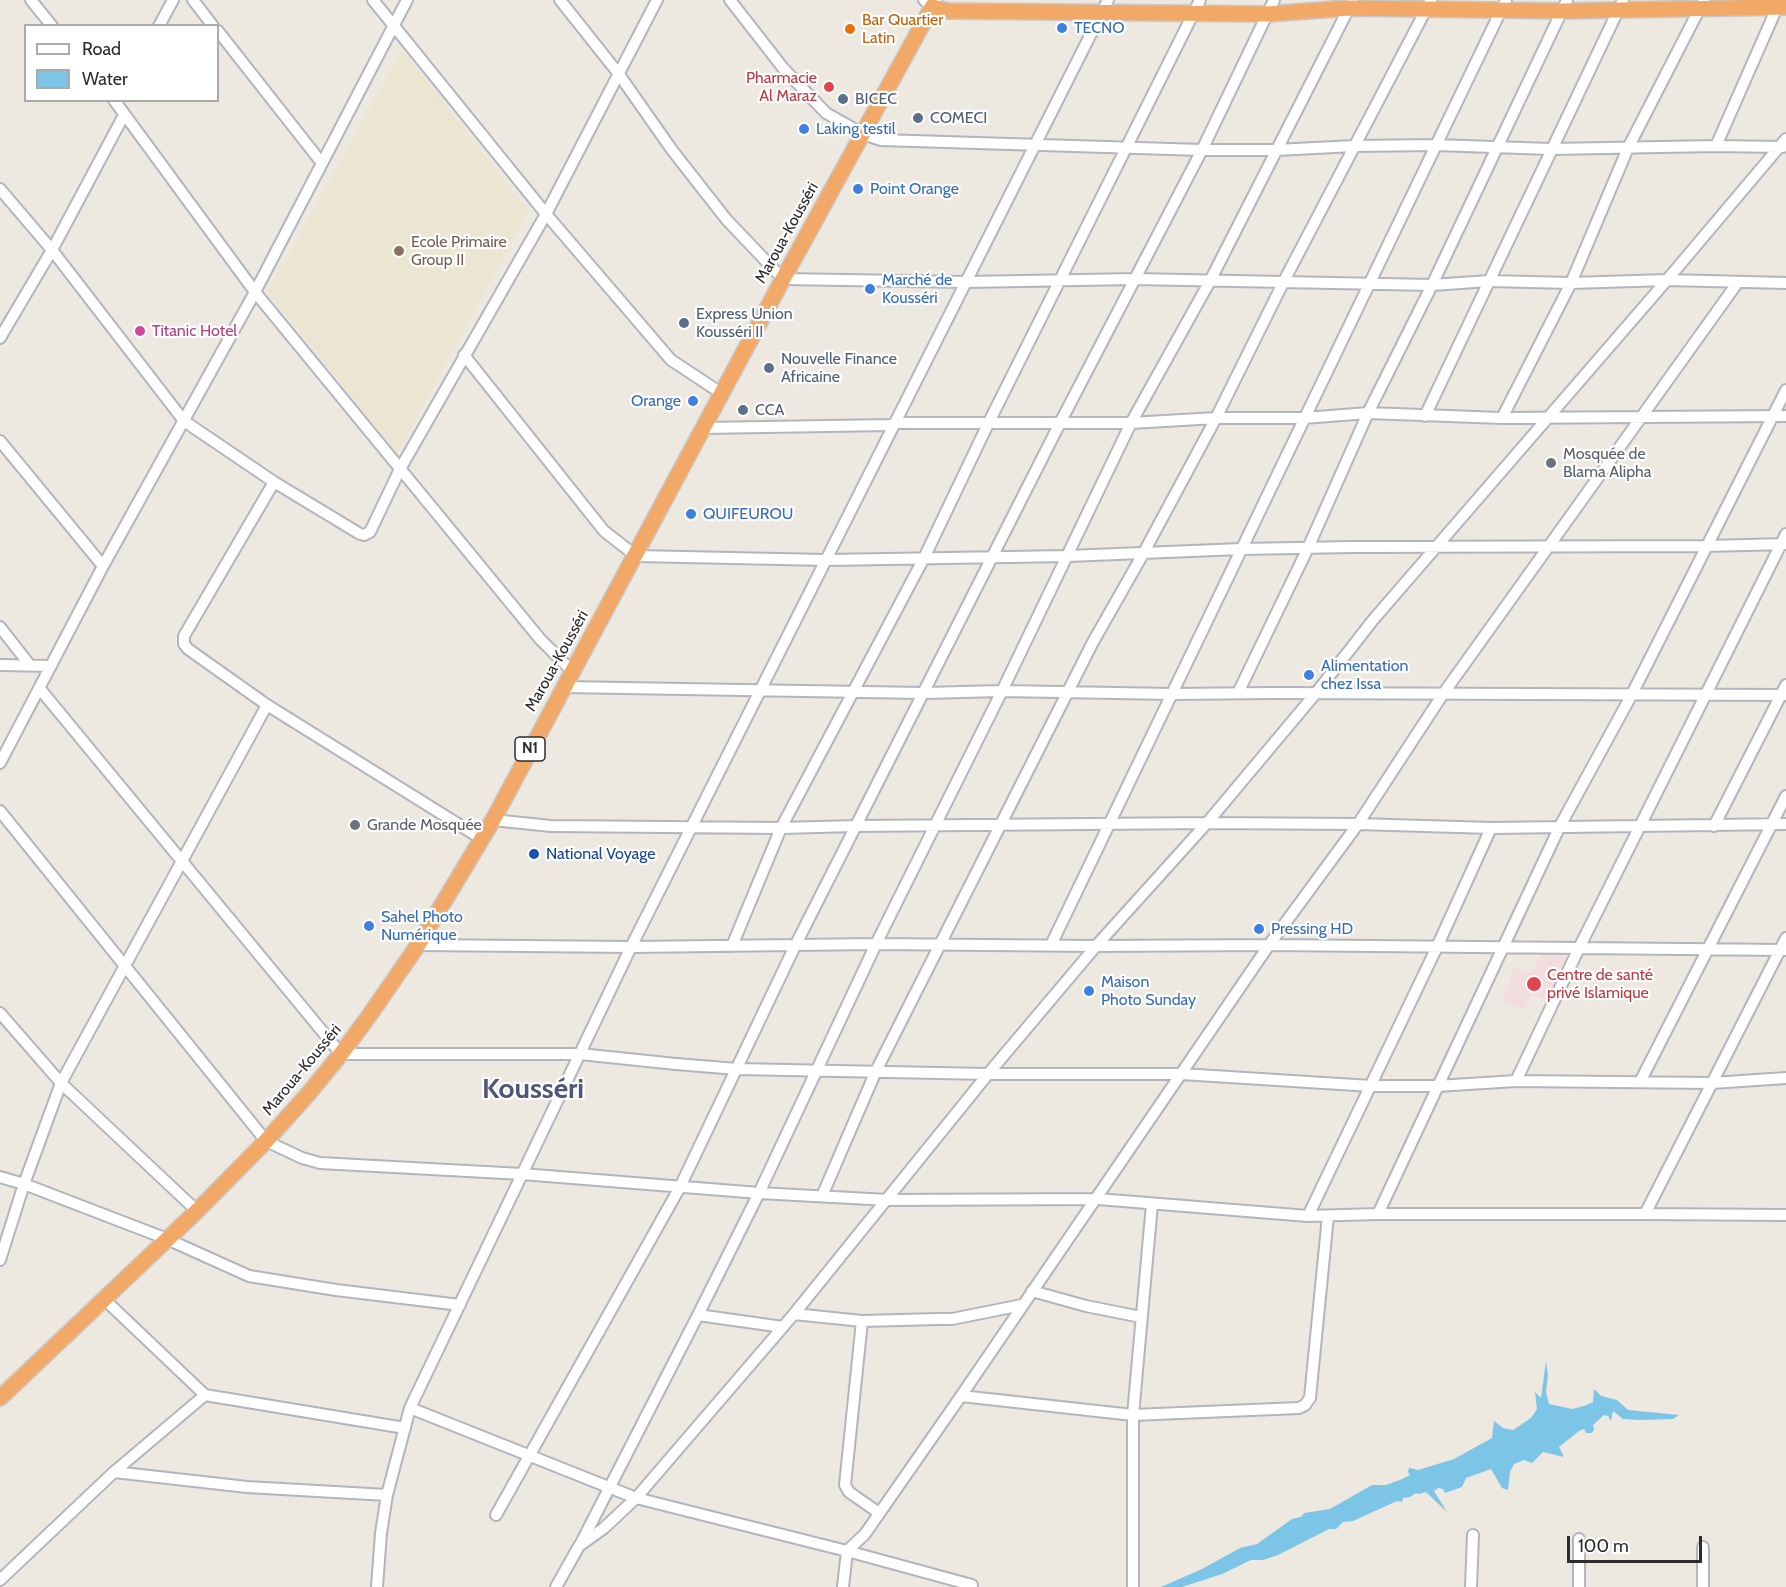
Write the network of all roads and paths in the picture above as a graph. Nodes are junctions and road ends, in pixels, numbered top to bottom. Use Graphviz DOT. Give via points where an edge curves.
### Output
graph roads {
  1 [pos="31,0"];
  2 [pos="173,0"];
  3 [pos="193,0"];
  4 [pos="373,0"];
  5 [pos="407,0"];
  6 [pos="560,0"];
  7 [pos="657,0"];
  8 [pos="730,0"];
  9 [pos="931,2"];
  10 [pos="1351,4"];
  11 [pos="1429,4"];
  12 [pos="1702,4"];
  13 [pos="1781,4"];
  14 [pos="1504,5"];
  15 [pos="1565,5"];
  16 [pos="1620,5"];
  17 [pos="1105,6"];
  18 [pos="1196,7"];
  19 [pos="1270,7"];
  20 [pos="50,24"];
  21 [pos="160,24"];
  22 [pos="211,24"];
  23 [pos="393,26"];
  24 [pos="219,32"];
  25 [pos="618,73"];
  26 [pos="116,102"];
  27 [pos="124,115"];
  28 [pos="863,134"];
  29 [pos="1036,144"];
  30 [pos="1784,144"];
  31 [pos="1436,145"];
  32 [pos="1354,146"];
  33 [pos="1716,146"];
  34 [pos="1127,147"];
  35 [pos="1496,147"];
  36 [pos="1628,148"];
  37 [pos="1550,149"];
  38 [pos="1202,150"];
  39 [pos="1276,150"];
  40 [pos="321,162"];
  41 [pos="0,189"];
  42 [pos="546,214"];
  43 [pos="52,250"];
  44 [pos="783,279"];
  45 [pos="1060,279"];
  46 [pos="1135,279"];
  47 [pos="1667,280"];
  48 [pos="1210,281"];
  49 [pos="1284,281"];
  50 [pos="966,282"];
  51 [pos="1489,282"];
  52 [pos="1738,282"];
  53 [pos="1571,283"];
  54 [pos="1786,283"];
  55 [pos="1368,284"];
  56 [pos="1432,285"];
  57 [pos="255,292"];
  58 [pos="0,338"];
  59 [pos="464,355"];
  60 [pos="1786,390"];
  61 [pos="721,393"];
  62 [pos="1368,413"];
  63 [pos="1425,416"];
  64 [pos="1644,416"];
  65 [pos="1773,416"];
  66 [pos="1786,416"];
  67 [pos="1216,418"];
  68 [pos="1304,418"];
  69 [pos="1502,418"];
  70 [pos="1546,418"];
  71 [pos="184,421"];
  72 [pos="895,423"];
  73 [pos="988,423"];
  74 [pos="1060,423"];
  75 [pos="1131,423"];
  76 [pos="702,428"];
  77 [pos="0,441"];
  78 [pos="400,469"];
  79 [pos="274,482"];
  80 [pos="1786,534"];
  81 [pos="1783,544"];
  82 [pos="1551,546"];
  83 [pos="1706,546"];
  84 [pos="1308,548"];
  85 [pos="1434,548"];
  86 [pos="1241,549"];
  87 [pos="1143,554"];
  88 [pos="636,556"];
  89 [pos="1068,556"];
  90 [pos="924,558"];
  91 [pos="993,558"];
  92 [pos="826,560"];
  93 [pos="103,566"];
  94 [pos="0,627"];
  95 [pos="29,664"];
  96 [pos="0,665"];
  97 [pos="51,666"];
  98 [pos="572,671"];
  99 [pos="1786,685"];
  100 [pos="563,687"];
  101 [pos="40,689"];
  102 [pos="760,691"];
  103 [pos="1002,691"];
  104 [pos="853,692"];
  105 [pos="924,693"];
  106 [pos="1068,693"];
  107 [pos="1238,693"];
  108 [pos="1316,693"];
  109 [pos="1172,694"];
  110 [pos="1443,694"];
  111 [pos="1783,695"];
  112 [pos="1631,696"];
  113 [pos="1706,696"];
  114 [pos="267,705"];
  115 [pos="0,764"];
  116 [pos="1786,796"];
  117 [pos="0,811"];
  118 [pos="493,820"];
  119 [pos="1207,823"];
  120 [pos="1358,824"];
  121 [pos="1772,824"];
  122 [pos="1786,824"];
  123 [pos="934,825"];
  124 [pos="1001,825"];
  125 [pos="1110,825"];
  126 [pos="855,826"];
  127 [pos="1560,826"];
  128 [pos="1640,826"];
  129 [pos="1714,826"];
  130 [pos="692,827"];
  131 [pos="781,828"];
  132 [pos="1491,828"];
  133 [pos="482,839"];
  134 [pos="182,860"];
  135 [pos="1786,938"];
  136 [pos="876,944"];
  137 [pos="418,945"];
  138 [pos="939,945"];
  139 [pos="1051,945"];
  140 [pos="1269,945"];
  141 [pos="732,946"];
  142 [pos="795,946"];
  143 [pos="1096,946"];
  144 [pos="631,947"];
  145 [pos="1437,947"];
  146 [pos="1503,947"];
  147 [pos="1579,948"];
  148 [pos="1708,949"];
  149 [pos="1783,950"];
  150 [pos="124,967"];
  151 [pos="0,1013"];
  152 [pos="341,1054"];
  153 [pos="580,1054"];
  154 [pos="737,1069"];
  155 [pos="816,1069"];
  156 [pos="876,1071"];
  157 [pos="988,1074"];
  158 [pos="1182,1074"];
  159 [pos="1785,1076"];
  160 [pos="1516,1081"];
  161 [pos="1640,1082"];
  162 [pos="61,1083"];
  163 [pos="1712,1083"];
  164 [pos="1371,1086"];
  165 [pos="1437,1086"];
  166 [pos="266,1141"];
  167 [pos="522,1174"];
  168 [pos="0,1177"];
  169 [pos="24,1184"];
  170 [pos="680,1187"];
  171 [pos="759,1193"];
  172 [pos="822,1196"];
  173 [pos="1098,1199"];
  174 [pos="888,1200"];
  175 [pos="1152,1204"];
  176 [pos="197,1211"];
  177 [pos="1378,1214"];
  178 [pos="1645,1214"];
  179 [pos="1786,1215"];
  180 [pos="1308,1216"];
  181 [pos="1328,1216"];
  182 [pos="167,1239"];
  183 [pos="0,1260"];
  184 [pos="1032,1292"];
  185 [pos="103,1298"];
  186 [pos="459,1305"];
  187 [pos="1022,1305"];
  188 [pos="795,1314"];
  189 [pos="698,1315"];
  190 [pos="1141,1317"];
  191 [pos="862,1321"];
  192 [pos="783,1327"];
  193 [pos="205,1395"];
  194 [pos="961,1396"];
  195 [pos="0,1398"];
  196 [pos="410,1408"];
  197 [pos="1133,1415"];
  198 [pos="405,1428"];
  199 [pos="528,1456"];
  200 [pos="114,1472"];
  201 [pos="609,1488"];
  202 [pos="387,1495"];
  203 [pos="636,1498"];
  204 [pos="879,1513"];
  205 [pos="496,1515"];
  206 [pos="1473,1535"];
  207 [pos="1579,1539"];
  208 [pos="579,1546"];
  209 [pos="1703,1547"];
  210 [pos="847,1551"];
  211 [pos="0,1580"];
  212 [pos="972,1585"];
  213 [pos="377,1587"];
  214 [pos="556,1587"];
  215 [pos="843,1587"];
  216 [pos="1133,1587"];
  217 [pos="1470,1587"];
  218 [pos="1579,1587"];
  219 [pos="1703,1587"];
  1 -- 20 [label="street"];
  2 -- 21 [label="street"];
  3 -- 22 [label="street"];
  4 -- 23 [label="street"];
  5 -- 23 [label="street"];
  6 -- 25 [label="street"];
  7 -- 25 [label="street"];
  8 -- 28 [label="street" via="783,68 826,113"];
  9 -- 17 [label="highway" via="948,11"];
  9 -- 28 [label="highway, Maroua-Kousséri / N1"];
  10 -- 11 [label="highway"];
  10 -- 19 [label="highway"];
  10 -- 39 [label="street"];
  11 -- 14 [label="highway"];
  11 -- 32 [label="street"];
  12 -- 13 [label="highway"];
  12 -- 16 [label="highway"];
  12 -- 36 [label="street"];
  13 -- 33 [label="street"];
  14 -- 15 [label="highway"];
  14 -- 31 [label="street"];
  15 -- 16 [label="highway"];
  15 -- 35 [label="street"];
  16 -- 37 [label="street"];
  17 -- 18 [label="highway"];
  17 -- 29 [label="street"];
  18 -- 19 [label="highway"];
  18 -- 34 [label="street"];
  19 -- 38 [label="street"];
  23 -- 40 [label="street"];
  23 -- 42 [label="street"];
  24 -- 40 [label="street"];
  25 -- 42 [label="street"];
  25 -- 44 [label="street" via="726,219"];
  26 -- 27 [label="street"];
  27 -- 43 [label="street"];
  27 -- 57 [label="street"];
  28 -- 29 [label="street" via="882,140"];
  28 -- 44 [label="highway, Maroua-Kousséri / N1"];
  29 -- 34 [label="street"];
  29 -- 50 [label="street"];
  30 -- 33 [label="street"];
  30 -- 47 [label="street"];
  31 -- 32 [label="street"];
  31 -- 35 [label="street"];
  31 -- 55 [label="street"];
  32 -- 39 [label="street"];
  32 -- 49 [label="street"];
  33 -- 36 [label="street"];
  34 -- 38 [label="street"];
  34 -- 45 [label="street"];
  35 -- 37 [label="street"];
  35 -- 56 [label="street"];
  36 -- 37 [label="street"];
  36 -- 53 [label="street"];
  37 -- 51 [label="street"];
  38 -- 39 [label="street"];
  38 -- 46 [label="street"];
  39 -- 48 [label="street"];
  40 -- 57 [label="street"];
  41 -- 43 [label="street"];
  42 -- 59 [label="street"];
  42 -- 61 [label="street" via="671,360"];
  43 -- 58 [label="street"];
  43 -- 71 [label="street"];
  44 -- 50 [label="street"];
  44 -- 61 [label="highway, Maroua-Kousséri / N1"];
  45 -- 46 [label="street"];
  45 -- 50 [label="street"];
  45 -- 73 [label="street"];
  46 -- 48 [label="street"];
  46 -- 74 [label="street"];
  47 -- 52 [label="street"];
  47 -- 53 [label="street"];
  47 -- 70 [label="street"];
  48 -- 49 [label="street"];
  48 -- 75 [label="street"];
  49 -- 55 [label="street"];
  49 -- 67 [label="street"];
  50 -- 72 [label="street"];
  51 -- 53 [label="street"];
  51 -- 56 [label="street"];
  51 -- 63 [label="street"];
  52 -- 54 [label="street"];
  52 -- 64 [label="street"];
  53 -- 69 [label="street"];
  55 -- 56 [label="street"];
  55 -- 68 [label="street"];
  56 -- 62 [label="street"];
  57 -- 71 [label="street"];
  57 -- 78 [label="street"];
  59 -- 78 [label="street"];
  59 -- 88 [label="street" via="604,531"];
  60 -- 65 [label="street"];
  61 -- 76 [label="highway, Maroua-Kousséri / N1"];
  62 -- 63 [label="street"];
  62 -- 68 [label="street"];
  62 -- 84 [label="street"];
  63 -- 69 [label="street"];
  64 -- 65 [label="street"];
  64 -- 70 [label="street"];
  64 -- 82 [label="street"];
  65 -- 66 [label="street"];
  65 -- 83 [label="street"];
  67 -- 68 [label="street"];
  67 -- 75 [label="street"];
  67 -- 87 [label="street"];
  68 -- 86 [label="street"];
  69 -- 70 [label="street"];
  70 -- 85 [label="street"];
  71 -- 79 [label="street"];
  71 -- 93 [label="street"];
  72 -- 73 [label="street"];
  72 -- 76 [label="street"];
  72 -- 92 [label="street"];
  73 -- 74 [label="street"];
  73 -- 90 [label="street"];
  74 -- 75 [label="street"];
  74 -- 91 [label="street"];
  75 -- 89 [label="street"];
  76 -- 88 [label="highway, Maroua-Kousséri / N1"];
  77 -- 93 [label="street"];
  78 -- 79 [label="street" via="370,532 364,535"];
  78 -- 98 [label="street" via="540,639"];
  79 -- 114 [label="street" via="183,640 188,649"];
  80 -- 81 [label="street"];
  81 -- 83 [label="street"];
  81 -- 113 [label="street"];
  82 -- 83 [label="street"];
  82 -- 85 [label="street"];
  82 -- 110 [label="street"];
  83 -- 112 [label="street"];
  84 -- 85 [label="street"];
  84 -- 86 [label="street"];
  84 -- 107 [label="street"];
  85 -- 108 [label="street"];
  86 -- 87 [label="street"];
  86 -- 109 [label="street"];
  87 -- 89 [label="street"];
  87 -- 106 [label="street"];
  88 -- 92 [label="street"];
  88 -- 98 [label="highway, Maroua-Kousséri / N1"];
  89 -- 91 [label="street"];
  89 -- 103 [label="street"];
  90 -- 91 [label="street"];
  90 -- 92 [label="street"];
  90 -- 104 [label="street"];
  91 -- 105 [label="street"];
  92 -- 102 [label="street"];
  93 -- 97 [label="street"];
  94 -- 95 [label="street"];
  95 -- 96 [label="street"];
  95 -- 97 [label="street"];
  97 -- 101 [label="street"];
  98 -- 100 [label="highway, Maroua-Kousséri / N1"];
  99 -- 111 [label="street"];
  100 -- 102 [label="street"];
  100 -- 118 [label="highway, Maroua-Kousséri / N1"];
  101 -- 115 [label="street"];
  101 -- 134 [label="street"];
  102 -- 104 [label="street"];
  102 -- 130 [label="street"];
  103 -- 105 [label="street"];
  103 -- 106 [label="street"];
  103 -- 123 [label="street"];
  104 -- 105 [label="street"];
  104 -- 131 [label="street"];
  105 -- 126 [label="street"];
  106 -- 109 [label="street"];
  106 -- 124 [label="street"];
  107 -- 108 [label="street"];
  107 -- 109 [label="street"];
  108 -- 110 [label="street"];
  108 -- 119 [label="street"];
  109 -- 125 [label="street"];
  110 -- 112 [label="street"];
  110 -- 120 [label="street"];
  111 -- 113 [label="street"];
  111 -- 129 [label="street"];
  112 -- 113 [label="street"];
  112 -- 127 [label="street"];
  113 -- 128 [label="street"];
  114 -- 133 [label="street"];
  114 -- 134 [label="street"];
  116 -- 121 [label="street"];
  117 -- 150 [label="street"];
  118 -- 130 [label="street"];
  118 -- 133 [label="highway, Maroua-Kousséri / N1"];
  119 -- 120 [label="street"];
  119 -- 125 [label="street"];
  119 -- 143 [label="street"];
  120 -- 132 [label="street"];
  120 -- 140 [label="street"];
  121 -- 122 [label="street"];
  121 -- 129 [label="street"];
  121 -- 148 [label="street"];
  123 -- 124 [label="street"];
  123 -- 126 [label="street"];
  123 -- 136 [label="street"];
  124 -- 125 [label="street"];
  124 -- 138 [label="street"];
  125 -- 139 [label="street"];
  126 -- 131 [label="street"];
  126 -- 142 [label="street"];
  127 -- 128 [label="street"];
  127 -- 132 [label="street"];
  127 -- 146 [label="street"];
  128 -- 129 [label="street"];
  128 -- 147 [label="street"];
  130 -- 131 [label="street"];
  130 -- 144 [label="street"];
  131 -- 141 [label="street"];
  132 -- 145 [label="street"];
  133 -- 137 [label="highway, Maroua-Kousséri / N1"];
  134 -- 150 [label="street"];
  134 -- 152 [label="street"];
  135 -- 149 [label="street"];
  136 -- 138 [label="street"];
  136 -- 142 [label="street"];
  136 -- 155 [label="street"];
  137 -- 144 [label="street"];
  137 -- 152 [label="highway, Maroua-Kousséri / N1"];
  138 -- 139 [label="street"];
  138 -- 156 [label="street"];
  139 -- 143 [label="street"];
  140 -- 143 [label="street"];
  140 -- 145 [label="street"];
  140 -- 158 [label="street"];
  141 -- 142 [label="street"];
  141 -- 144 [label="street"];
  142 -- 154 [label="street"];
  143 -- 157 [label="street"];
  144 -- 153 [label="street"];
  145 -- 146 [label="street"];
  145 -- 164 [label="street"];
  146 -- 147 [label="street"];
  146 -- 165 [label="street"];
  147 -- 148 [label="street"];
  147 -- 160 [label="street"];
  148 -- 149 [label="street"];
  148 -- 161 [label="street"];
  149 -- 163 [label="street"];
  150 -- 162 [label="street"];
  150 -- 166 [label="street"];
  151 -- 162 [label="street"];
  152 -- 153 [label="street"];
  152 -- 166 [label="highway, Maroua-Kousséri / N1"];
  153 -- 154 [label="street"];
  153 -- 167 [label="street"];
  154 -- 155 [label="street"];
  154 -- 170 [label="street"];
  155 -- 156 [label="street"];
  155 -- 171 [label="street"];
  156 -- 157 [label="street"];
  156 -- 172 [label="street"];
  157 -- 158 [label="street"];
  157 -- 174 [label="street"];
  158 -- 164 [label="street"];
  158 -- 173 [label="street"];
  159 -- 163 [label="street"];
  160 -- 161 [label="street"];
  160 -- 165 [label="street"];
  161 -- 163 [label="street"];
  162 -- 169 [label="street"];
  162 -- 176 [label="street"];
  163 -- 178 [label="street"];
  164 -- 165 [label="street"];
  164 -- 180 [label="street"];
  165 -- 177 [label="street"];
  166 -- 167 [label="street" via="320,1163"];
  166 -- 176 [label="highway, Maroua-Kousséri / N1"];
  167 -- 170 [label="street"];
  167 -- 186 [label="street"];
  168 -- 169 [label="street"];
  169 -- 182 [label="street"];
  169 -- 183 [label="street"];
  170 -- 171 [label="street"];
  170 -- 199 [label="street"];
  171 -- 172 [label="street"];
  171 -- 189 [label="street"];
  172 -- 174 [label="street"];
  173 -- 174 [label="street"];
  173 -- 175 [label="street"];
  173 -- 184 [label="street"];
  174 -- 188 [label="street"];
  175 -- 180 [label="street"];
  175 -- 190 [label="street"];
  176 -- 182 [label="highway, Maroua-Kousséri / N1"];
  177 -- 178 [label="street"];
  177 -- 181 [label="street"];
  178 -- 179 [label="street"];
  180 -- 181 [label="street"];
  181 -- 197 [label="street" via="1310,1398 1305,1405"];
  182 -- 185 [label="highway, Maroua-Kousséri / N1"];
  182 -- 186 [label="street" via="249,1276"];
  184 -- 187 [label="street"];
  184 -- 190 [label="street"];
  185 -- 193 [label="street"];
  185 -- 195 [label="highway, Maroua-Kousséri / N1"];
  186 -- 196 [label="street"];
  187 -- 191 [label="street" via="952,1319"];
  187 -- 194 [label="street"];
  188 -- 191 [label="street"];
  188 -- 192 [label="street"];
  189 -- 192 [label="street"];
  189 -- 201 [label="street"];
  190 -- 197 [label="street"];
  191 -- 204 [label="street" via="845,1485"];
  192 -- 203 [label="street"];
  193 -- 198 [label="street"];
  193 -- 200 [label="street"];
  194 -- 197 [label="street"];
  194 -- 204 [label="street"];
  196 -- 198 [label="street"];
  196 -- 199 [label="street"];
  197 -- 216 [label="street"];
  198 -- 202 [label="street"];
  199 -- 201 [label="street"];
  199 -- 205 [label="street"];
  200 -- 202 [label="street"];
  200 -- 211 [label="street"];
  201 -- 203 [label="street"];
  201 -- 208 [label="street"];
  202 -- 213 [label="street"];
  203 -- 208 [label="street"];
  203 -- 210 [label="street"];
  204 -- 210 [label="street"];
  206 -- 217 [label="street"];
  207 -- 218 [label="street"];
  208 -- 214 [label="street"];
  209 -- 219 [label="street"];
  210 -- 212 [label="street"];
  210 -- 215 [label="street"];
}
